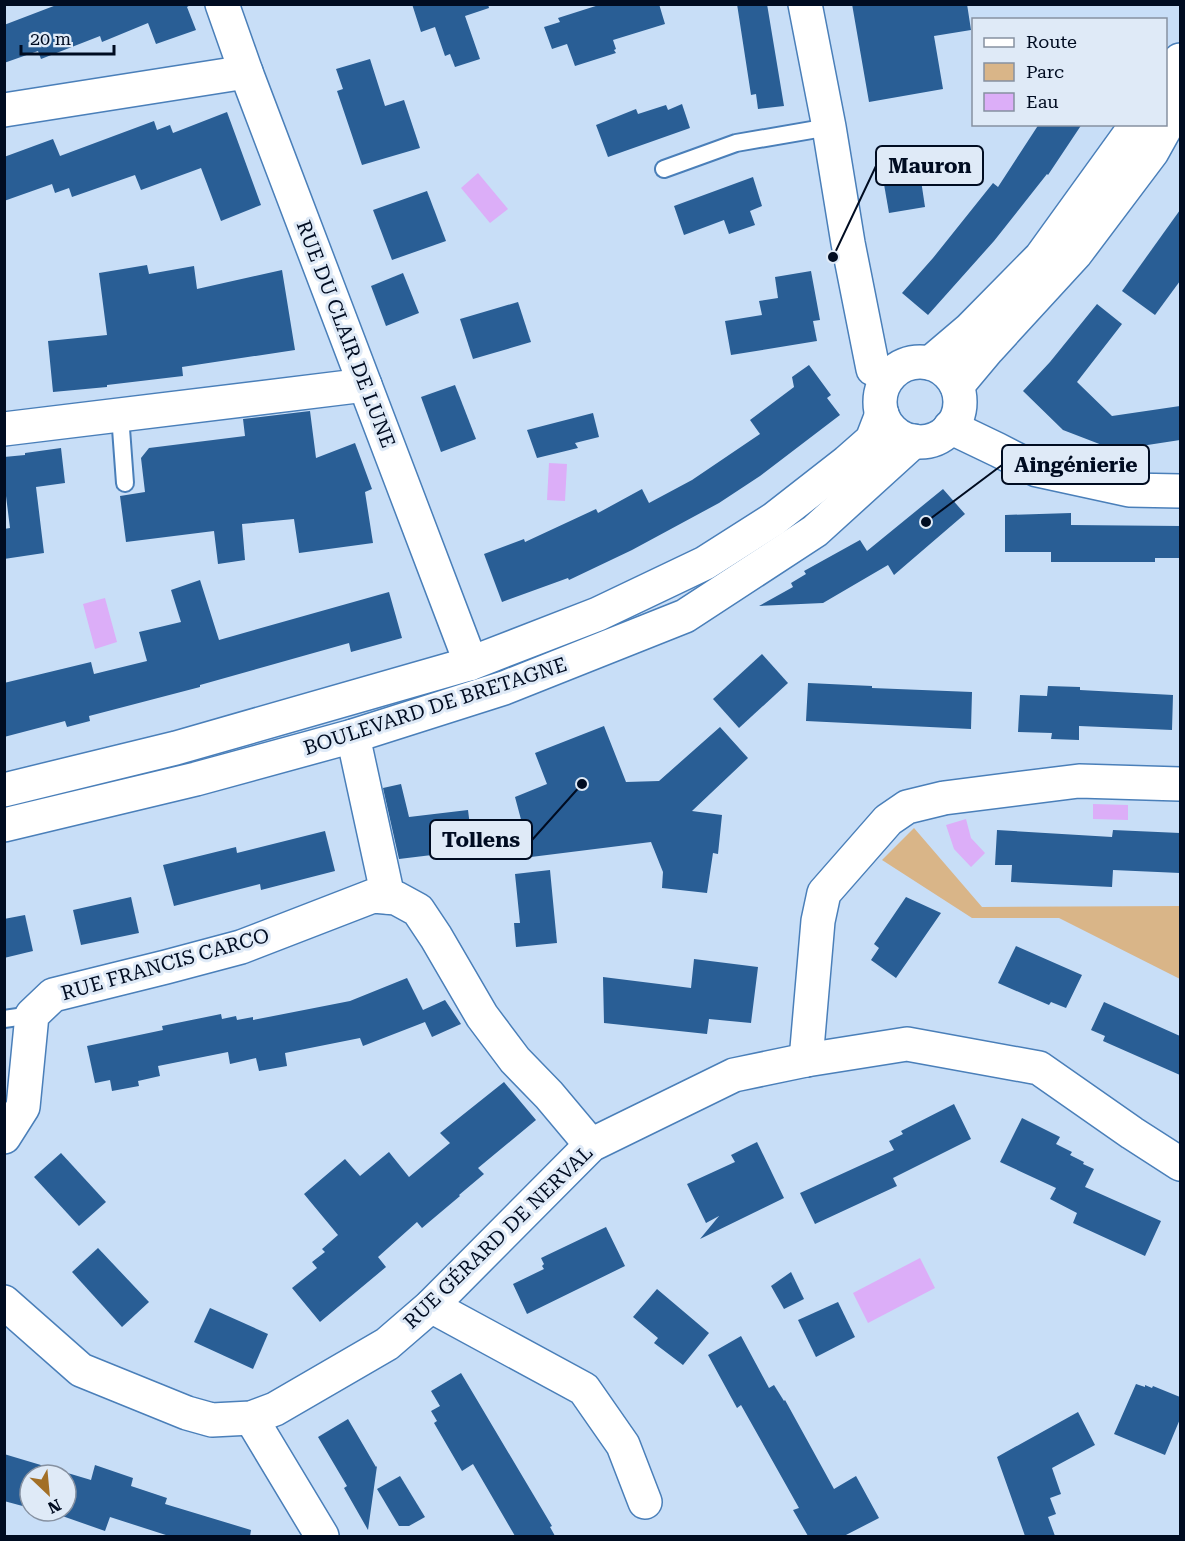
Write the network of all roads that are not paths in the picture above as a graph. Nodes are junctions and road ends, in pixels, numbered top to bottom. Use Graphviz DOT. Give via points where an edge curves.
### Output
graph roads {
  1 [pos="222,4"];
  2 [pos="805,4"];
  3 [pos="1180,60"];
  4 [pos="246,72"];
  5 [pos="1167,80"];
  6 [pos="4,110"];
  7 [pos="1178,113"];
  8 [pos="1136,126"];
  9 [pos="829,128"];
  10 [pos="664,169"];
  11 [pos="930,363"];
  12 [pos="889,376"];
  13 [pos="365,385"];
  14 [pos="957,386"];
  15 [pos="882,414"];
  16 [pos="120,415"];
  17 [pos="950,427"];
  18 [pos="4,429"];
  19 [pos="914,441"];
  20 [pos="125,483"];
  21 [pos="1180,491"];
  22 [pos="469,664"];
  23 [pos="353,736"];
  24 [pos="1180,784"];
  25 [pos="4,790"];
  26 [pos="4,825"];
  27 [pos="388,897"];
  28 [pos="18,1017"];
  29 [pos="806,1060"];
  30 [pos="4,1137"];
  31 [pos="591,1145"];
  32 [pos="1180,1164"];
  33 [pos="4,1302"];
  34 [pos="431,1306"];
  35 [pos="251,1418"];
  36 [pos="645,1502"];
  37 [pos="322,1536"];
  1 -- 4 [label="street, RUE DU CLAIR DE LUNE"];
  2 -- 9 [label="street"];
  3 -- 5 [label="street"];
  4 -- 6 [label="street"];
  4 -- 13 [label="street, RUE DU CLAIR DE LUNE"];
  7 -- 14 [label="street" via="1076,253"];
  8 -- 11 [label="street" via="1041,257 970,329"];
  9 -- 10 [label="lane" via="736,143"];
  9 -- 12 [label="street" via="873,369"];
  11 -- 12 [label="street" via="907,364"];
  11 -- 14 [label="street" via="941,368"];
  12 -- 15 [label="street" via="882,388"];
  13 -- 16 [label="street"];
  13 -- 22 [label="street, RUE DU CLAIR DE LUNE"];
  14 -- 17 [label="street" via="959,407"];
  15 -- 19 [label="street" via="894,432"];
  15 -- 22 [label="street, BOULEVARD DE BRETAGNE" via="872,440 847,462 774,519 705,563 598,615"];
  16 -- 18 [label="street"];
  16 -- 20 [label="lane"];
  17 -- 19 [label="street" via="928,441"];
  17 -- 21 [label="street" via="1037,470 1129,490"];
  19 -- 23 [label="street, BOULEVARD DE BRETAGNE" via="815,531 685,616 504,688"];
  22 -- 25 [label="street, BOULEVARD DE BRETAGNE" via="176,748"];
  23 -- 26 [label="street, BOULEVARD DE BRETAGNE"];
  23 -- 27 [label="street"];
  24 -- 29 [label="street" via="1079,781 944,798 907,807 888,820 824,893"];
  27 -- 28 [label="street, RUE FRANCIS CARCO" via="373,896 241,947 53,995"];
  27 -- 31 [label="street" via="417,910 514,1060"];
  28 -- 30 [label="street, RUE FRANCIS CARCO" via="23,1107"];
  29 -- 31 [label="street, RUE GÉRARD DE NERVAL" via="734,1075"];
  29 -- 32 [label="street, RUE GÉRARD DE NERVAL" via="907,1044 1039,1068"];
  31 -- 34 [label="street, RUE GÉRARD DE NERVAL"];
  33 -- 35 [label="street, RUE GÉRARD DE NERVAL" via="81,1370 187,1413 212,1420"];
  34 -- 35 [label="street, RUE GÉRARD DE NERVAL" via="387,1344 275,1409"];
  34 -- 36 [label="street" via="584,1389 623,1445"];
  35 -- 37 [label="street"];
}
